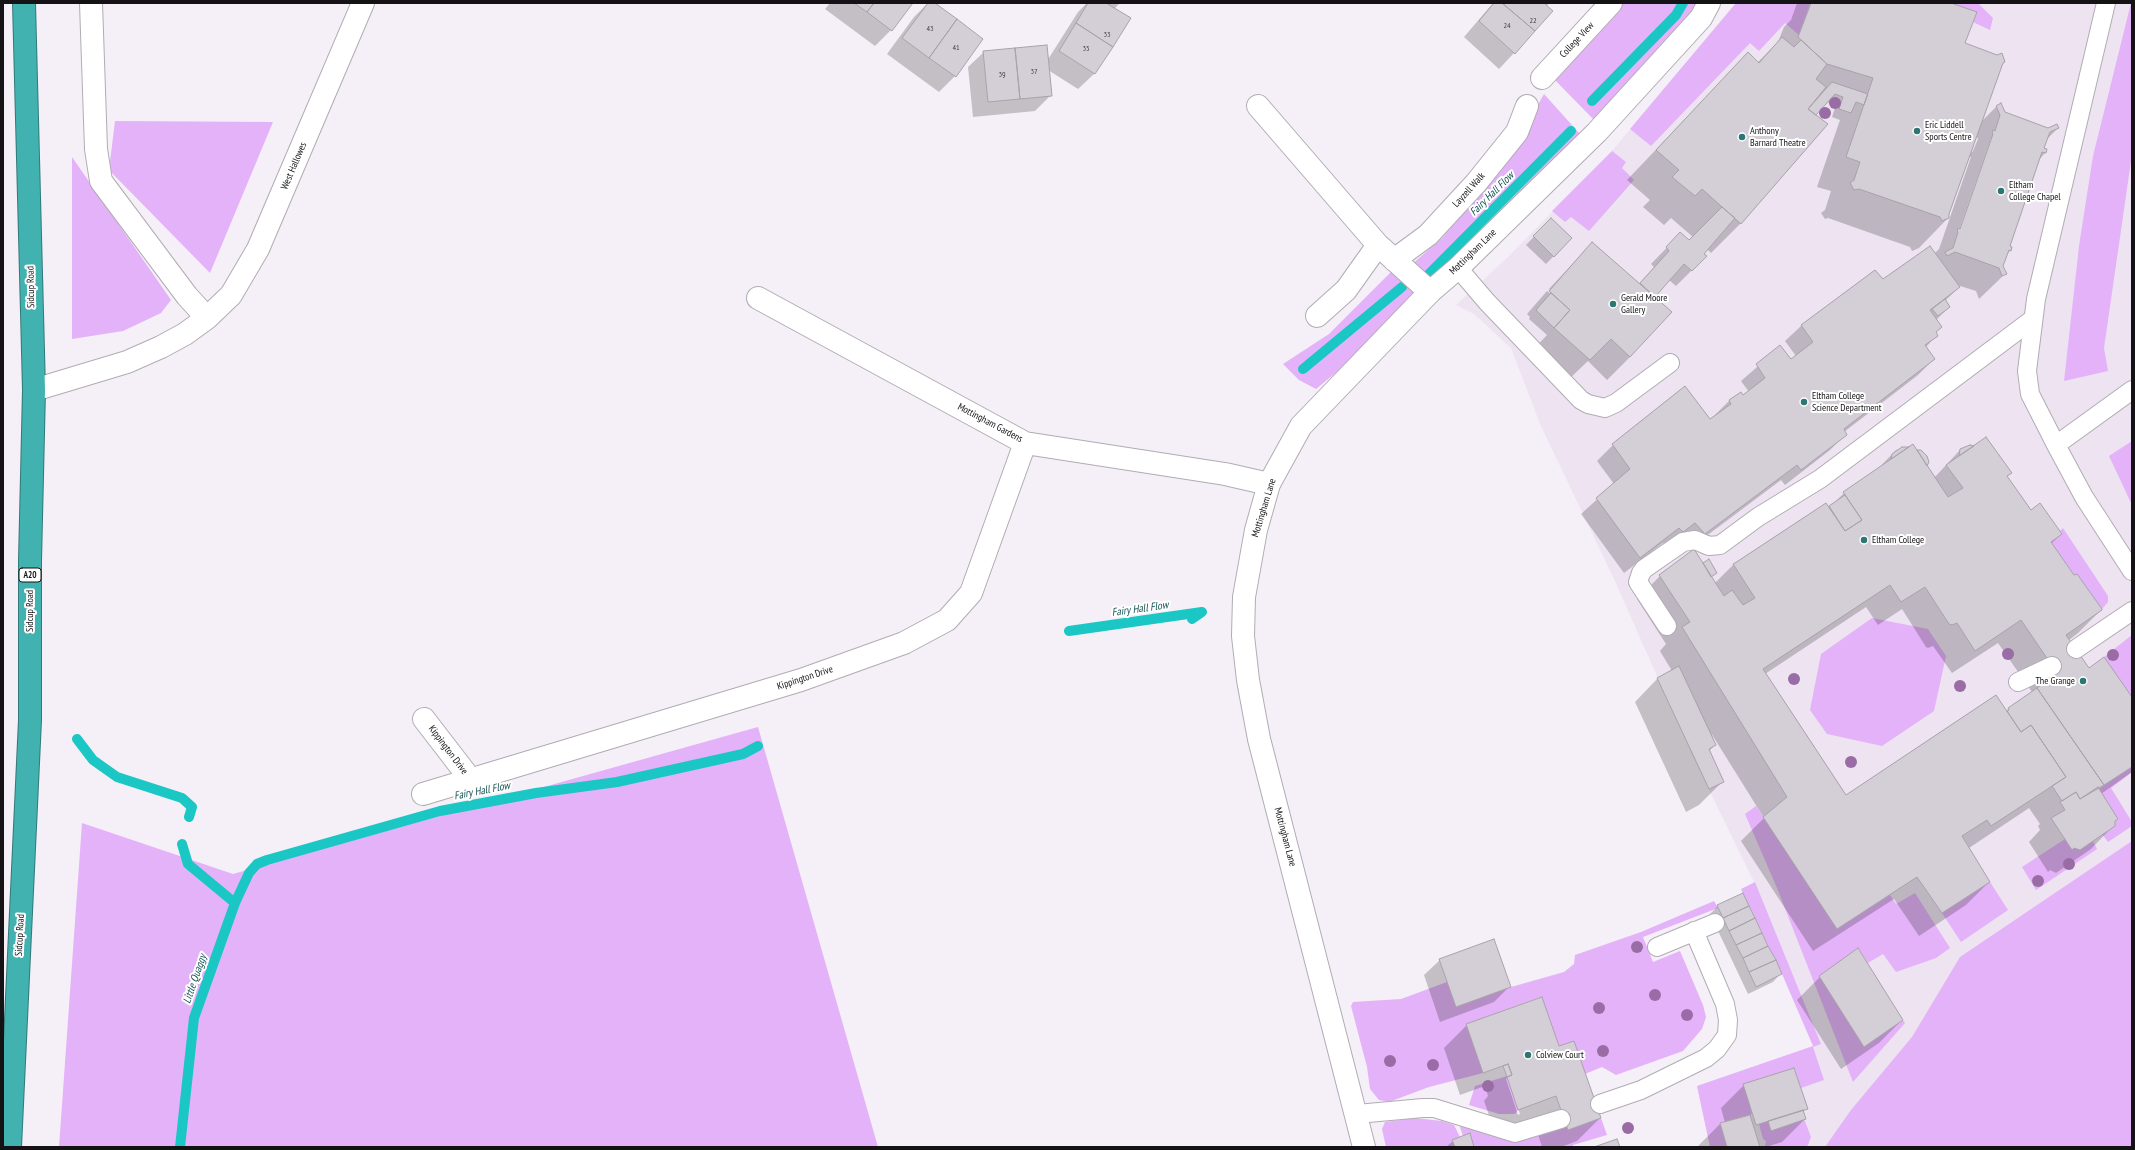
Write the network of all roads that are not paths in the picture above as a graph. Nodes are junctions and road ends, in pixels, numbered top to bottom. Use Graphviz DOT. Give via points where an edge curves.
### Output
graph roads {
  1 [pos="24,3"];
  2 [pos="91,3"];
  3 [pos="363,3"];
  4 [pos="1612,3"];
  5 [pos="1709,3"];
  6 [pos="2106,3"];
  7 [pos="1542,78"];
  8 [pos="1258,106"];
  9 [pos="1527,106"];
  10 [pos="1378,245"];
  11 [pos="1394,260"];
  12 [pos="1458,268"];
  13 [pos="1430,292"];
  14 [pos="758,298"];
  15 [pos="1317,316"];
  16 [pos="207,318"];
  17 [pos="2033,319"];
  18 [pos="1670,363"];
  19 [pos="34,390"];
  20 [pos="2130,392"];
  21 [pos="1025,443"];
  22 [pos="2056,445"];
  23 [pos="1269,484"];
  24 [pos="2132,571"];
  25 [pos="2132,611"];
  26 [pos="1667,626"];
  27 [pos="2076,649"];
  28 [pos="2052,666"];
  29 [pos="2018,682"];
  30 [pos="424,719"];
  31 [pos="471,780"];
  32 [pos="423,794"];
  33 [pos="1715,923"];
  34 [pos="1694,931"];
  35 [pos="1657,947"];
  36 [pos="1600,1104"];
  37 [pos="1357,1114"];
  38 [pos="1561,1119"];
  39 [pos="10,1147"];
  40 [pos="1364,1147"];
  1 -- 19 [label="highway, Sidcup Road / A20"];
  2 -- 16 [label="street" via="96,149 101,181 187,296"];
  3 -- 16 [label="street, West Hallowes" via="258,249 231,295"];
  4 -- 7 [label="street, College View"];
  5 -- 12 [label="street, Mottingham Lane" via="1700,18 1597,132"];
  6 -- 17 [label="lane"];
  8 -- 10 [label="street"];
  9 -- 11 [label="street, Layzell Walk" via="1517,132 1479,179 1428,235"];
  10 -- 11 [label="street"];
  10 -- 15 [label="street" via="1346,290"];
  11 -- 13 [label="street"];
  12 -- 13 [label="street, Mottingham Lane"];
  12 -- 18 [label="lane" via="1493,308 1581,400 1588,404 1605,408 1616,404"];
  13 -- 23 [label="street, Mottingham Lane" via="1301,426"];
  14 -- 21 [label="street, Mottingham Gardens"];
  16 -- 19 [label="street, West Hallowes" via="184,334 127,362"];
  17 -- 22 [label="lane" via="2027,372 2030,394"];
  17 -- 26 [label="lane" via="1820,479 1758,517 1720,545 1709,546 1694,540 1683,542 1644,569 1638,582"];
  19 -- 39 [label="highway, Sidcup Road / A20" via="30,720"];
  20 -- 22 [label="lane"];
  21 -- 23 [label="street, Mottingham Gardens" via="1225,474"];
  21 -- 31 [label="street, Kippington Drive" via="970,593 947,620 904,643 801,680"];
  22 -- 24 [label="lane" via="2084,497"];
  23 -- 37 [label="street, Mottingham Lane" via="1256,530 1244,597 1243,636 1248,680 1259,739"];
  25 -- 27 [label="lane"];
  28 -- 29 [label="lane"];
  30 -- 31 [label="street, Kippington Drive"];
  31 -- 32 [label="street, Kippington Drive"];
  33 -- 34 [label="lane"];
  34 -- 35 [label="lane"];
  34 -- 36 [label="lane" via="1725,1004 1727,1035 1717,1049 1706,1058 1641,1090"];
  37 -- 38 [label="lane" via="1434,1108 1515,1133"];
  37 -- 40 [label="street, Mottingham Lane"];
}
